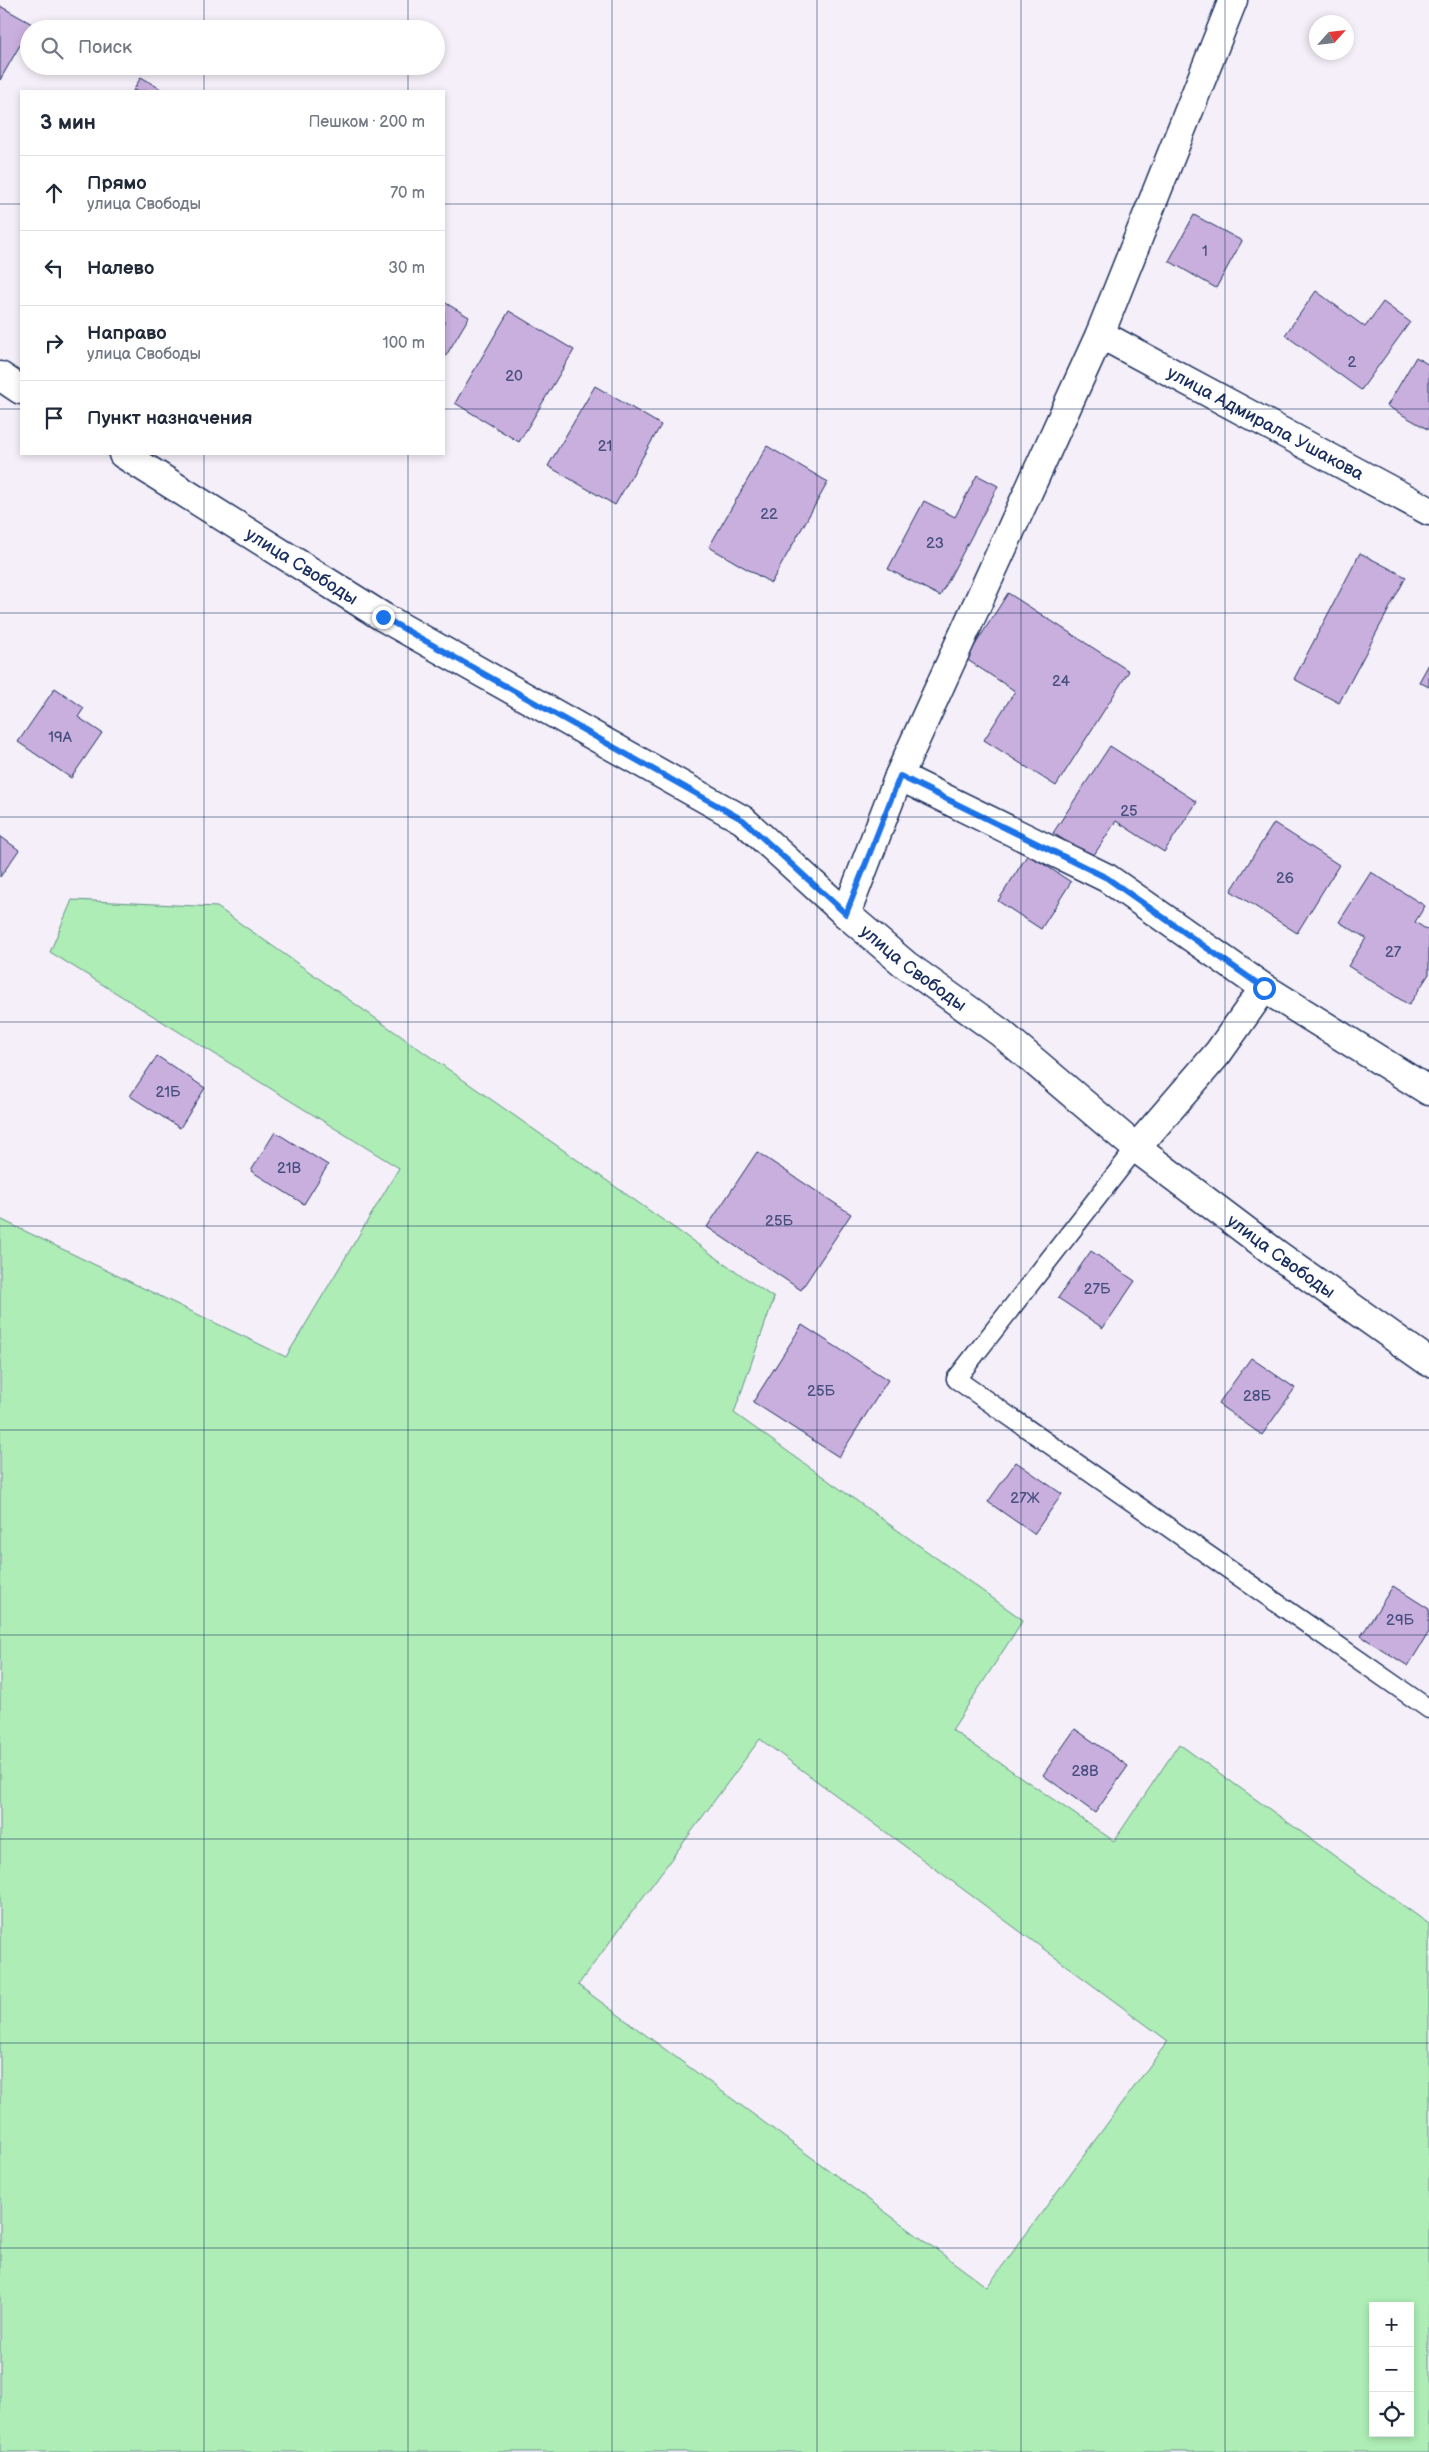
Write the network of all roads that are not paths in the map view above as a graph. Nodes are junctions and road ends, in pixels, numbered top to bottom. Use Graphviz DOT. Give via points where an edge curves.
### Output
graph roads {
  1 [pos="1233,0"];
  2 [pos="1100,334"];
  3 [pos="0,376"];
  4 [pos="20,389"];
  5 [pos="125,455"];
  6 [pos="1429,511"];
  7 [pos="900,776"];
  8 [pos="846,914"];
  9 [pos="1264,988"];
  10 [pos="1429,1091"];
  11 [pos="1136,1148"];
  12 [pos="1429,1362"];
  13 [pos="1429,1709"];
  1 -- 2 [label="street"];
  2 -- 6 [label="street, улица Адмирала Ушакова"];
  2 -- 7 [label="street"];
  3 -- 4 [label="street"];
  5 -- 8 [label="street, улица Свободы" via="383,617 743,820"];
  7 -- 8 [label="street"];
  7 -- 9 [label="street" via="1107,878"];
  8 -- 11 [label="street, улица Свободы" via="906,965 1001,1032"];
  9 -- 10 [label="street"];
  9 -- 11 [label="street" via="1218,1054"];
  11 -- 12 [label="street, улица Свободы" via="1278,1255"];
  11 -- 13 [label="lane" via="956,1379"];
}
